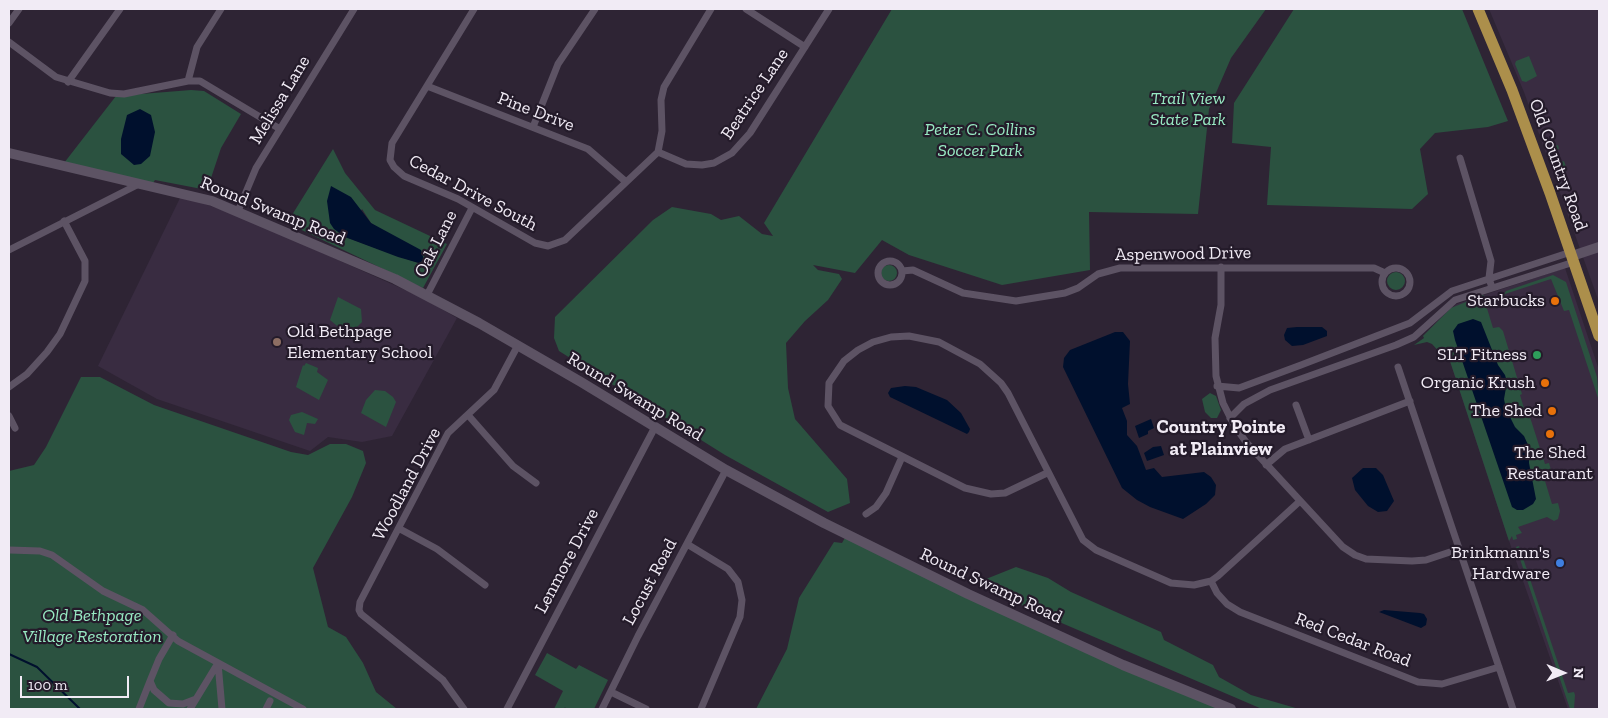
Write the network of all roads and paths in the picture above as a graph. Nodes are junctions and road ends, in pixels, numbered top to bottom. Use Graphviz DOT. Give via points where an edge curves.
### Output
graph roads {
  1 [pos="19,9"];
  2 [pos="120,9"];
  3 [pos="221,9"];
  4 [pos="354,9"];
  5 [pos="474,9"];
  6 [pos="594,9"];
  7 [pos="711,9"];
  8 [pos="746,9"];
  9 [pos="829,9"];
  10 [pos="1478,9"];
  11 [pos="9,23"];
  12 [pos="9,42"];
  13 [pos="805,47"];
  14 [pos="188,80"];
  15 [pos="68,82"];
  16 [pos="426,86"];
  17 [pos="533,127"];
  18 [pos="280,129"];
  19 [pos="658,152"];
  20 [pos="9,153"];
  21 [pos="1460,158"];
  22 [pos="625,181"];
  23 [pos="140,184"];
  24 [pos="472,208"];
  25 [pos="238,211"];
  26 [pos="64,221"];
  27 [pos="1599,247"];
  28 [pos="9,250"];
  29 [pos="1572,257"];
  30 [pos="1221,267"];
  31 [pos="902,271"];
  32 [pos="1385,273"];
  33 [pos="1489,278"];
  34 [pos="1492,288"];
  35 [pos="427,295"];
  36 [pos="1599,336"];
  37 [pos="518,346"];
  38 [pos="1398,367"];
  39 [pos="1217,386"];
  40 [pos="9,387"];
  41 [pos="1410,401"];
  42 [pos="1296,405"];
  43 [pos="468,415"];
  44 [pos="9,416"];
  45 [pos="1230,418"];
  46 [pos="655,427"];
  47 [pos="15,428"];
  48 [pos="1309,440"];
  49 [pos="902,457"];
  50 [pos="1266,465"];
  51 [pos="726,470"];
  52 [pos="1047,473"];
  53 [pos="536,483"];
  54 [pos="1300,502"];
  55 [pos="866,514"];
  56 [pos="400,529"];
  57 [pos="687,544"];
  58 [pos="1459,549"];
  59 [pos="9,550"];
  60 [pos="1211,581"];
  61 [pos="485,585"];
  62 [pos="173,635"];
  63 [pos="218,663"];
  64 [pos="1498,667"];
  65 [pos="150,681"];
  66 [pos="611,692"];
  67 [pos="196,699"];
  68 [pos="270,701"];
  69 [pos="139,709"];
  70 [pos="190,709"];
  71 [pos="222,709"];
  72 [pos="266,709"];
  73 [pos="303,709"];
  74 [pos="464,709"];
  75 [pos="507,709"];
  76 [pos="602,709"];
  77 [pos="646,709"];
  78 [pos="700,709"];
  79 [pos="1231,709"];
  80 [pos="1513,709"];
  1 -- 11 [label="street"];
  2 -- 15 [label="street"];
  3 -- 14 [label="street" via="197,48"];
  4 -- 18 [label="street, Melissa Lane"];
  5 -- 16 [label="street"];
  6 -- 17 [label="street" via="558,64"];
  7 -- 19 [label="street" via="664,87"];
  8 -- 13 [label="street"];
  9 -- 13 [label="street, Beatrice Lane"];
  10 -- 29 [label="main road, Old Country Road" via="1512,90"];
  12 -- 15 [label="street" via="56,77"];
  13 -- 19 [label="street, Beatrice Lane" via="750,134 732,154 702,165 686,164"];
  14 -- 15 [label="street" via="124,94"];
  14 -- 18 [label="street" via="210,86"];
  16 -- 17 [label="street, Pine Drive"];
  16 -- 24 [label="street, Cedar Drive South" via="392,143 390,158 404,176"];
  17 -- 22 [label="street, Pine Drive" via="588,148"];
  18 -- 25 [label="street, Melissa Lane" via="256,168"];
  19 -- 22 [label="street"];
  20 -- 23 [label="main road, Round Swamp Road"];
  21 -- 33 [label="street" via="1491,261"];
  22 -- 24 [label="street, Cedar Drive South" via="565,240 548,246 535,243"];
  23 -- 25 [label="main road, Round Swamp Road" via="212,200"];
  23 -- 26 [label="street"];
  24 -- 35 [label="street, Oak Lane"];
  25 -- 35 [label="main road, Round Swamp Road"];
  26 -- 28 [label="street"];
  26 -- 40 [label="street" via="85,261 85,281 48,352"];
  27 -- 29 [label="main road"];
  29 -- 33 [label="street"];
  29 -- 34 [label="street"];
  29 -- 36 [label="main road, Old Country Road"];
  30 -- 31 [label="street, Aspenwood Drive" via="1120,268 1098,274 1065,293 1016,301 963,293 913,270"];
  30 -- 32 [label="street, Aspenwood Drive" via="1374,268"];
  30 -- 39 [label="street" via="1221,305 1215,347"];
  32 -- 32 [label="street, Aspenwood Drive" via="1382,283 1386,292 1394,296 1407,290 1409,278 1404,271 1396,268"];
  33 -- 34 [label="street"];
  33 -- 39 [label="street" via="1444,296 1410,324 1239,388"];
  34 -- 45 [label="street" via="1448,305 1414,337 1396,346 1270,390 1244,404"];
  35 -- 37 [label="main road, Round Swamp Road"];
  37 -- 43 [label="street, Woodland Drive" via="494,390"];
  37 -- 46 [label="main road, Round Swamp Road"];
  38 -- 41 [label="street"];
  39 -- 45 [label="street"];
  41 -- 48 [label="street"];
  41 -- 58 [label="street"];
  42 -- 48 [label="street"];
  43 -- 53 [label="street" via="514,466"];
  43 -- 56 [label="street, Woodland Drive" via="448,433"];
  44 -- 47 [label="street"];
  45 -- 50 [label="street"];
  46 -- 51 [label="main road, Round Swamp Road"];
  46 -- 75 [label="street, Lenmore Drive"];
  48 -- 50 [label="street" via="1285,449"];
  49 -- 52 [label="street" via="966,488 991,494 1005,493"];
  49 -- 52 [label="street" via="840,425 828,406 827,394 836,371 858,350 891,337 909,336 939,342 991,373 1008,393"];
  49 -- 55 [label="street" via="886,493"];
  50 -- 54 [label="street"];
  51 -- 57 [label="street, Locust Road"];
  51 -- 79 [label="main road, Round Swamp Road" via="968,594 1123,665"];
  52 -- 60 [label="street" via="1083,540 1096,550 1170,583 1183,586"];
  54 -- 58 [label="street" via="1342,547 1366,559 1426,560"];
  54 -- 60 [label="street"];
  56 -- 61 [label="street" via="437,549"];
  56 -- 74 [label="street, Woodland Drive" via="360,602 359,610 444,680"];
  57 -- 66 [label="street, Locust Road"];
  57 -- 78 [label="street" via="728,569 738,582 742,600 740,618"];
  58 -- 64 [label="street"];
  59 -- 62 [label="street" via="40,551 52,555 103,591 143,610"];
  60 -- 64 [label="street, Red Cedar Road" via="1227,604 1240,612 1418,682 1442,684"];
  62 -- 63 [label="street"];
  62 -- 65 [label="street"];
  63 -- 67 [label="street"];
  63 -- 71 [label="street"];
  63 -- 73 [label="street"];
  64 -- 80 [label="street"];
  65 -- 67 [label="street" via="154,690 169,703 183,704"];
  65 -- 69 [label="street"];
  66 -- 76 [label="street, Locust Road"];
  66 -- 77 [label="street"];
  67 -- 70 [label="street"];
  68 -- 72 [label="street"];
}
